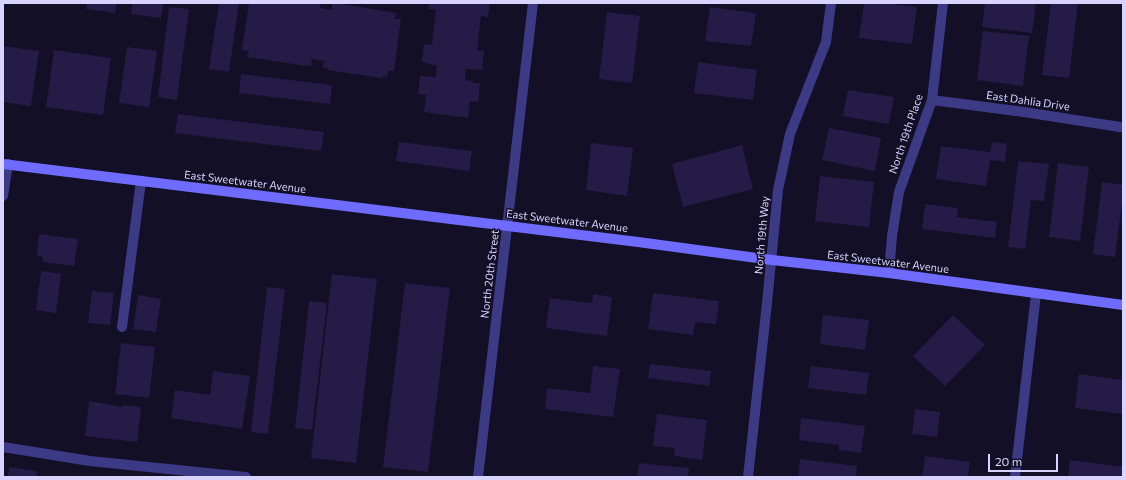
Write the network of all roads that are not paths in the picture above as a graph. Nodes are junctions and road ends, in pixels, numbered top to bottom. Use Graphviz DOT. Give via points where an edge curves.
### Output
graph roads {
  1 [pos="533,3"];
  2 [pos="831,3"];
  3 [pos="943,3"];
  4 [pos="932,100"];
  5 [pos="1120,127"];
  6 [pos="5,164"];
  7 [pos="141,181"];
  8 [pos="3,196"];
  9 [pos="508,226"];
  10 [pos="772,260"];
  11 [pos="889,273"];
  12 [pos="1036,294"];
  13 [pos="1123,305"];
  14 [pos="122,328"];
  15 [pos="3,447"];
  16 [pos="242,477"];
  17 [pos="478,477"];
  18 [pos="748,477"];
  19 [pos="1015,477"];
  1 -- 9 [label="street, North 20th Street"];
  2 -- 10 [label="street, North 19th Way" via="826,42 790,134 778,190"];
  3 -- 4 [label="street, North 19th Place"];
  4 -- 5 [label="street, East Dahlia Drive"];
  4 -- 11 [label="street, North 19th Place" via="899,192"];
  6 -- 7 [label="street, East Sweetwater Avenue"];
  6 -- 8 [label="street, East Sweetwater Avenue"];
  7 -- 9 [label="street, East Sweetwater Avenue"];
  7 -- 14 [label="street"];
  9 -- 10 [label="street, East Sweetwater Avenue"];
  9 -- 17 [label="street, North 20th Street"];
  10 -- 11 [label="street, East Sweetwater Avenue"];
  10 -- 18 [label="street, North 19th Way"];
  11 -- 12 [label="street, East Sweetwater Avenue"];
  12 -- 13 [label="street, East Sweetwater Avenue"];
  12 -- 19 [label="street"];
  15 -- 16 [label="street" via="90,461"];
}
